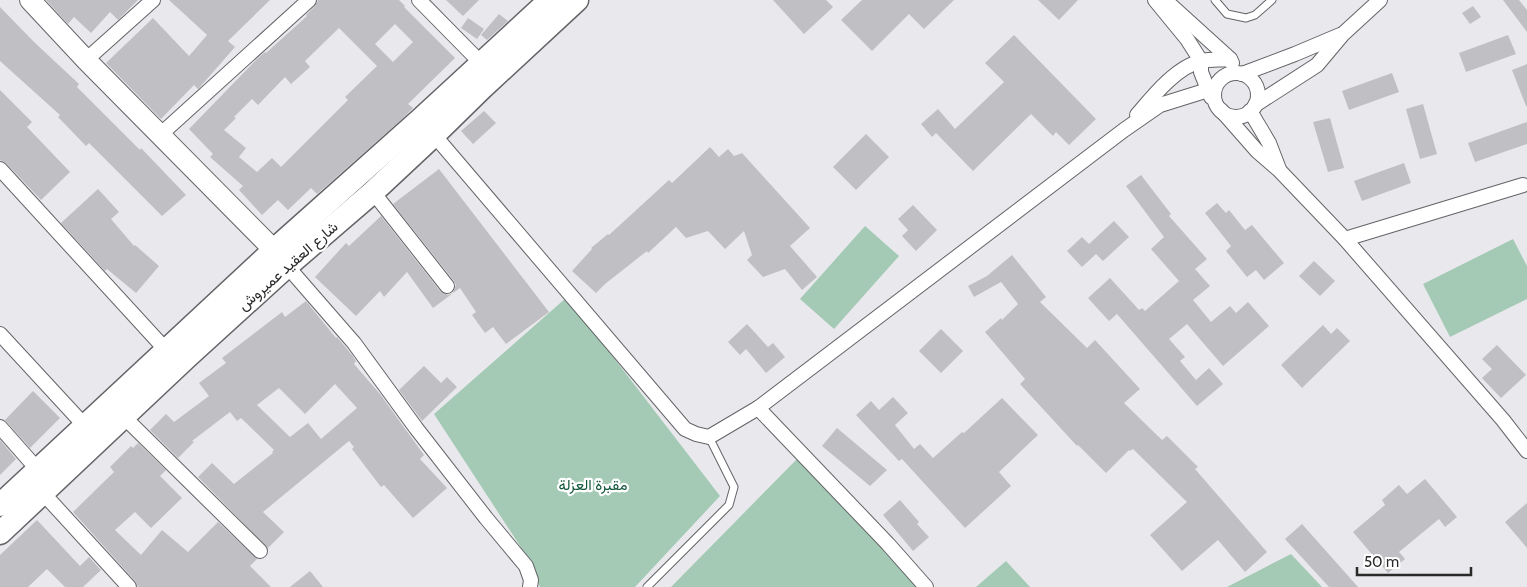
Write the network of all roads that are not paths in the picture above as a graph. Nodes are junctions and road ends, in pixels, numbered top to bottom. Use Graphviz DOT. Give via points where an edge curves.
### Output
graph roads {
  1 [pos="30,0"];
  2 [pos="153,0"];
  3 [pos="309,0"];
  4 [pos="419,0"];
  5 [pos="550,0"];
  6 [pos="577,0"];
  7 [pos="1155,0"];
  8 [pos="1164,0"];
  9 [pos="1215,0"];
  10 [pos="1272,0"];
  11 [pos="1380,0"];
  12 [pos="1343,34"];
  13 [pos="86,60"];
  14 [pos="1230,60"];
  15 [pos="1201,61"];
  16 [pos="481,63"];
  17 [pos="1240,73"];
  18 [pos="1208,90"];
  19 [pos="1218,107"];
  20 [pos="1253,108"];
  21 [pos="427,127"];
  22 [pos="1124,130"];
  23 [pos="160,135"];
  24 [pos="0,169"];
  25 [pos="1279,170"];
  26 [pos="1523,185"];
  27 [pos="373,192"];
  28 [pos="1345,240"];
  29 [pos="281,258"];
  30 [pos="447,286"];
  31 [pos="0,334"];
  32 [pos="166,350"];
  33 [pos="758,408"];
  34 [pos="124,417"];
  35 [pos="85,426"];
  36 [pos="0,427"];
  37 [pos="709,437"];
  38 [pos="1527,450"];
  39 [pos="38,470"];
  40 [pos="43,493"];
  41 [pos="0,505"];
  42 [pos="0,533"];
  43 [pos="260,551"];
  44 [pos="129,587"];
  45 [pos="530,587"];
  46 [pos="647,587"];
  47 [pos="926,587"];
  1 -- 13 [label="street"];
  2 -- 13 [label="street"];
  3 -- 23 [label="street"];
  4 -- 16 [label="street"];
  5 -- 16 [label="main road, شارع العقيد عميروش"];
  6 -- 21 [label="main road, شارع العقيد عميروش" via="482,88"];
  7 -- 15 [label="street"];
  8 -- 14 [label="street"];
  9 -- 10 [label="lane" via="1227,14 1246,18 1255,15"];
  11 -- 12 [label="street"];
  12 -- 17 [label="street"];
  12 -- 20 [label="street" via="1317,65"];
  13 -- 23 [label="street"];
  14 -- 15 [label="street"];
  14 -- 17 [label="street"];
  15 -- 18 [label="street"];
  15 -- 22 [label="street" via="1156,92"];
  16 -- 21 [label="main road, شارع العقيد عميروش"];
  17 -- 19 [label="street" via="1230,74 1218,82 1214,96"];
  17 -- 20 [label="street" via="1253,80 1256,86 1258,99"];
  18 -- 19 [label="street"];
  18 -- 22 [label="street" via="1160,105"];
  19 -- 20 [label="street" via="1232,116"];
  19 -- 25 [label="street" via="1257,151"];
  20 -- 25 [label="street"];
  21 -- 27 [label="main road, شارع العقيد عميروش"];
  21 -- 29 [label="main road, شارع العقيد عميروش"];
  21 -- 37 [label="street" via="685,429"];
  22 -- 33 [label="street"];
  23 -- 29 [label="street"];
  24 -- 32 [label="street"];
  25 -- 28 [label="street"];
  26 -- 28 [label="street"];
  27 -- 29 [label="main road, شارع العقيد عميروش"];
  27 -- 30 [label="street"];
  28 -- 38 [label="street"];
  29 -- 32 [label="main road, شارع العقيد عميروش"];
  29 -- 34 [label="main road, شارع العقيد عميروش"];
  29 -- 45 [label="street" via="354,343 416,428 526,566"];
  31 -- 35 [label="street"];
  32 -- 35 [label="main road, شارع العقيد عميروش"];
  33 -- 37 [label="street"];
  33 -- 47 [label="street"];
  34 -- 40 [label="main road, شارع العقيد عميروش"];
  34 -- 43 [label="street"];
  35 -- 39 [label="main road, شارع العقيد عميروش"];
  36 -- 39 [label="street"];
  37 -- 46 [label="lane" via="734,487 729,505"];
  39 -- 41 [label="main road, شارع العقيد عميروش"];
  40 -- 42 [label="main road, شارع العقيد عميروش"];
  40 -- 44 [label="street"];
}
